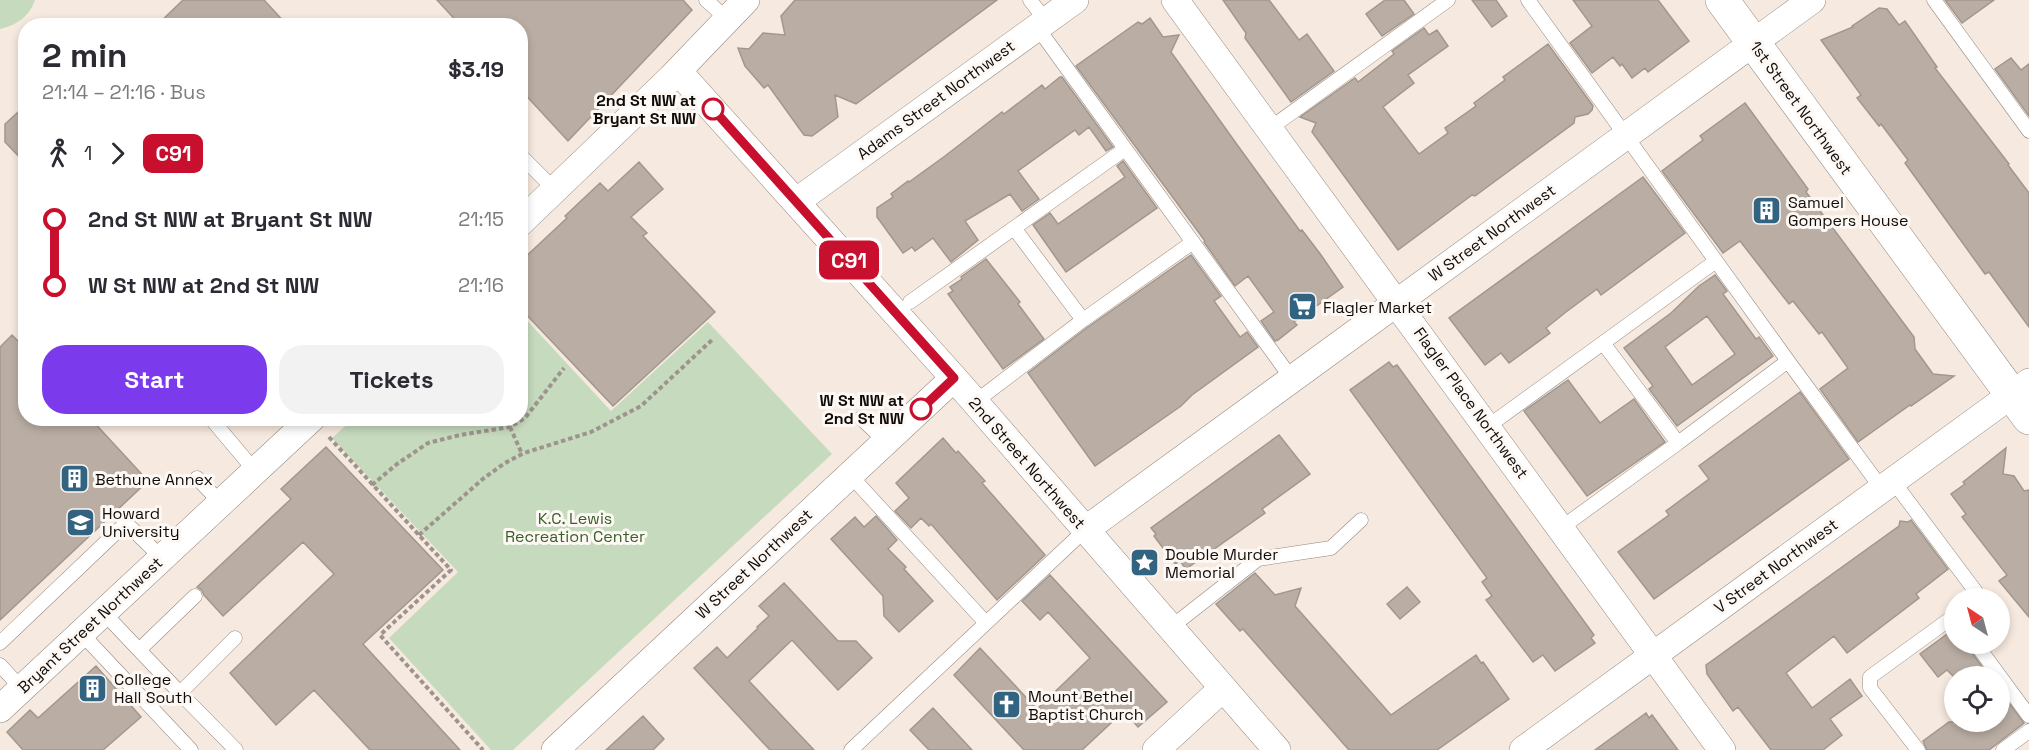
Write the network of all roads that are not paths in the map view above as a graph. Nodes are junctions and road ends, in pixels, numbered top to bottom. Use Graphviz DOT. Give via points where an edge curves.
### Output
graph roads {
  1 [pos="706,0"];
  2 [pos="1075,0"];
  3 [pos="1175,0"];
  4 [pos="1448,0"];
  5 [pos="1528,0"];
  6 [pos="1722,0"];
  7 [pos="1812,0"];
  8 [pos="1934,0"];
  9 [pos="737,10"];
  10 [pos="1038,16"];
  11 [pos="1753,43"];
  12 [pos="678,71"];
  13 [pos="2024,113"];
  14 [pos="1269,129"];
  15 [pos="2029,131"];
  16 [pos="1625,136"];
  17 [pos="1125,149"];
  18 [pos="528,163"];
  19 [pos="555,190"];
  20 [pos="797,201"];
  21 [pos="528,213"];
  22 [pos="1014,228"];
  23 [pos="1193,242"];
  24 [pos="1716,261"];
  25 [pos="910,302"];
  26 [pos="1396,303"];
  27 [pos="1083,320"];
  28 [pos="1603,342"];
  29 [pos="1788,361"];
  30 [pos="954,378"];
  31 [pos="1292,379"];
  32 [pos="2023,398"];
  33 [pos="975,402"];
  34 [pos="861,418"];
  35 [pos="217,426"];
  36 [pos="319,426"];
  37 [pos="1487,427"];
  38 [pos="886,442"];
  39 [pos="1678,443"];
  40 [pos="255,471"];
  41 [pos="850,475"];
  42 [pos="197,478"];
  43 [pos="1888,485"];
  44 [pos="221,503"];
  45 [pos="1361,520"];
  46 [pos="1561,528"];
  47 [pos="1085,530"];
  48 [pos="162,558"];
  49 [pos="1972,588"];
  50 [pos="195,596"];
  51 [pos="104,613"];
  52 [pos="986,622"];
  53 [pos="1944,623"];
  54 [pos="1170,628"];
  55 [pos="81,633"];
  56 [pos="235,638"];
  57 [pos="0,643"];
  58 [pos="139,650"];
  59 [pos="1984,654"];
  60 [pos="1653,655"];
  61 [pos="0,665"];
  62 [pos="1223,687"];
  63 [pos="22,689"];
  64 [pos="180,693"];
  65 [pos="0,709"];
  66 [pos="2029,716"];
  67 [pos="2029,731"];
  68 [pos="191,750"];
  69 [pos="236,750"];
  70 [pos="555,750"];
  71 [pos="851,750"];
  72 [pos="1156,750"];
  73 [pos="1277,750"];
  74 [pos="1522,750"];
  75 [pos="1722,750"];
  76 [pos="1918,750"];
  77 [pos="2003,750"];
  1 -- 9 [label="lane"];
  2 -- 10 [label="street, Adams Street Northwest"];
  3 -- 14 [label="street, Flagler Place Northwest"];
  4 -- 14 [label="lane"];
  5 -- 16 [label="lane"];
  6 -- 11 [label="street, 1st Street Northwest"];
  7 -- 11 [label="street, W Street Northwest"];
  8 -- 13 [label="lane"];
  9 -- 12 [label="street"];
  10 -- 17 [label="lane"];
  10 -- 20 [label="street, Adams Street Northwest"];
  11 -- 16 [label="street, W Street Northwest"];
  11 -- 32 [label="street, 1st Street Northwest"];
  12 -- 19 [label="street"];
  12 -- 20 [label="street, 2nd Street Northwest"];
  13 -- 15 [label="lane"];
  14 -- 26 [label="street, Flagler Place Northwest"];
  16 -- 24 [label="lane"];
  16 -- 26 [label="street, W Street Northwest"];
  17 -- 22 [label="lane"];
  17 -- 23 [label="lane"];
  18 -- 19 [label="lane"];
  19 -- 21 [label="street"];
  20 -- 30 [label="street, 2nd Street Northwest"];
  22 -- 25 [label="lane"];
  22 -- 27 [label="lane"];
  23 -- 27 [label="lane"];
  23 -- 31 [label="lane"];
  24 -- 28 [label="lane"];
  24 -- 29 [label="lane"];
  26 -- 31 [label="street, W Street Northwest"];
  26 -- 37 [label="street, Flagler Place Northwest"];
  27 -- 33 [label="lane"];
  28 -- 37 [label="lane"];
  28 -- 39 [label="lane"];
  29 -- 39 [label="lane"];
  29 -- 43 [label="lane"];
  30 -- 33 [label="street, 2nd Street Northwest"];
  30 -- 38 [label="street, W Street Northwest"];
  31 -- 47 [label="street, W Street Northwest"];
  32 -- 43 [label="street, V Street Northwest"];
  33 -- 47 [label="street, 2nd Street Northwest"];
  34 -- 38 [label="lane"];
  35 -- 40 [label="lane"];
  36 -- 40 [label="street, Bryant Street Northwest"];
  37 -- 46 [label="street, Flagler Place Northwest"];
  38 -- 41 [label="street, W Street Northwest"];
  39 -- 46 [label="lane"];
  40 -- 44 [label="street, Bryant Street Northwest"];
  41 -- 52 [label="lane"];
  41 -- 70 [label="street, W Street Northwest"];
  42 -- 44 [label="lane"];
  43 -- 49 [label="lane"];
  43 -- 60 [label="street, V Street Northwest"];
  44 -- 48 [label="street, Bryant Street Northwest"];
  45 -- 54 [label="lane" via="1331,548 1258,559"];
  46 -- 60 [label="street, Flagler Place Northwest"];
  47 -- 52 [label="lane"];
  47 -- 54 [label="street, 2nd Street Northwest"];
  48 -- 51 [label="street, Bryant Street Northwest"];
  48 -- 57 [label="lane" via="126,523"];
  50 -- 58 [label="lane"];
  51 -- 55 [label="street, Bryant Street Northwest"];
  51 -- 58 [label="lane"];
  52 -- 71 [label="lane"];
  53 -- 76 [label="lane" via="1870,677 1870,688"];
  54 -- 62 [label="street, 2nd Street Northwest"];
  55 -- 63 [label="street, Bryant Street Northwest"];
  55 -- 68 [label="lane"];
  56 -- 64 [label="lane"];
  58 -- 64 [label="lane"];
  59 -- 66 [label="lane"];
  60 -- 74 [label="street, V Street Northwest"];
  60 -- 75 [label="street, Flagler Place Northwest"];
  61 -- 63 [label="lane"];
  62 -- 72 [label="street"];
  62 -- 73 [label="street, 2nd Street Northwest"];
  63 -- 65 [label="street, Bryant Street Northwest"];
  64 -- 69 [label="lane"];
  67 -- 77 [label="lane"];
}
